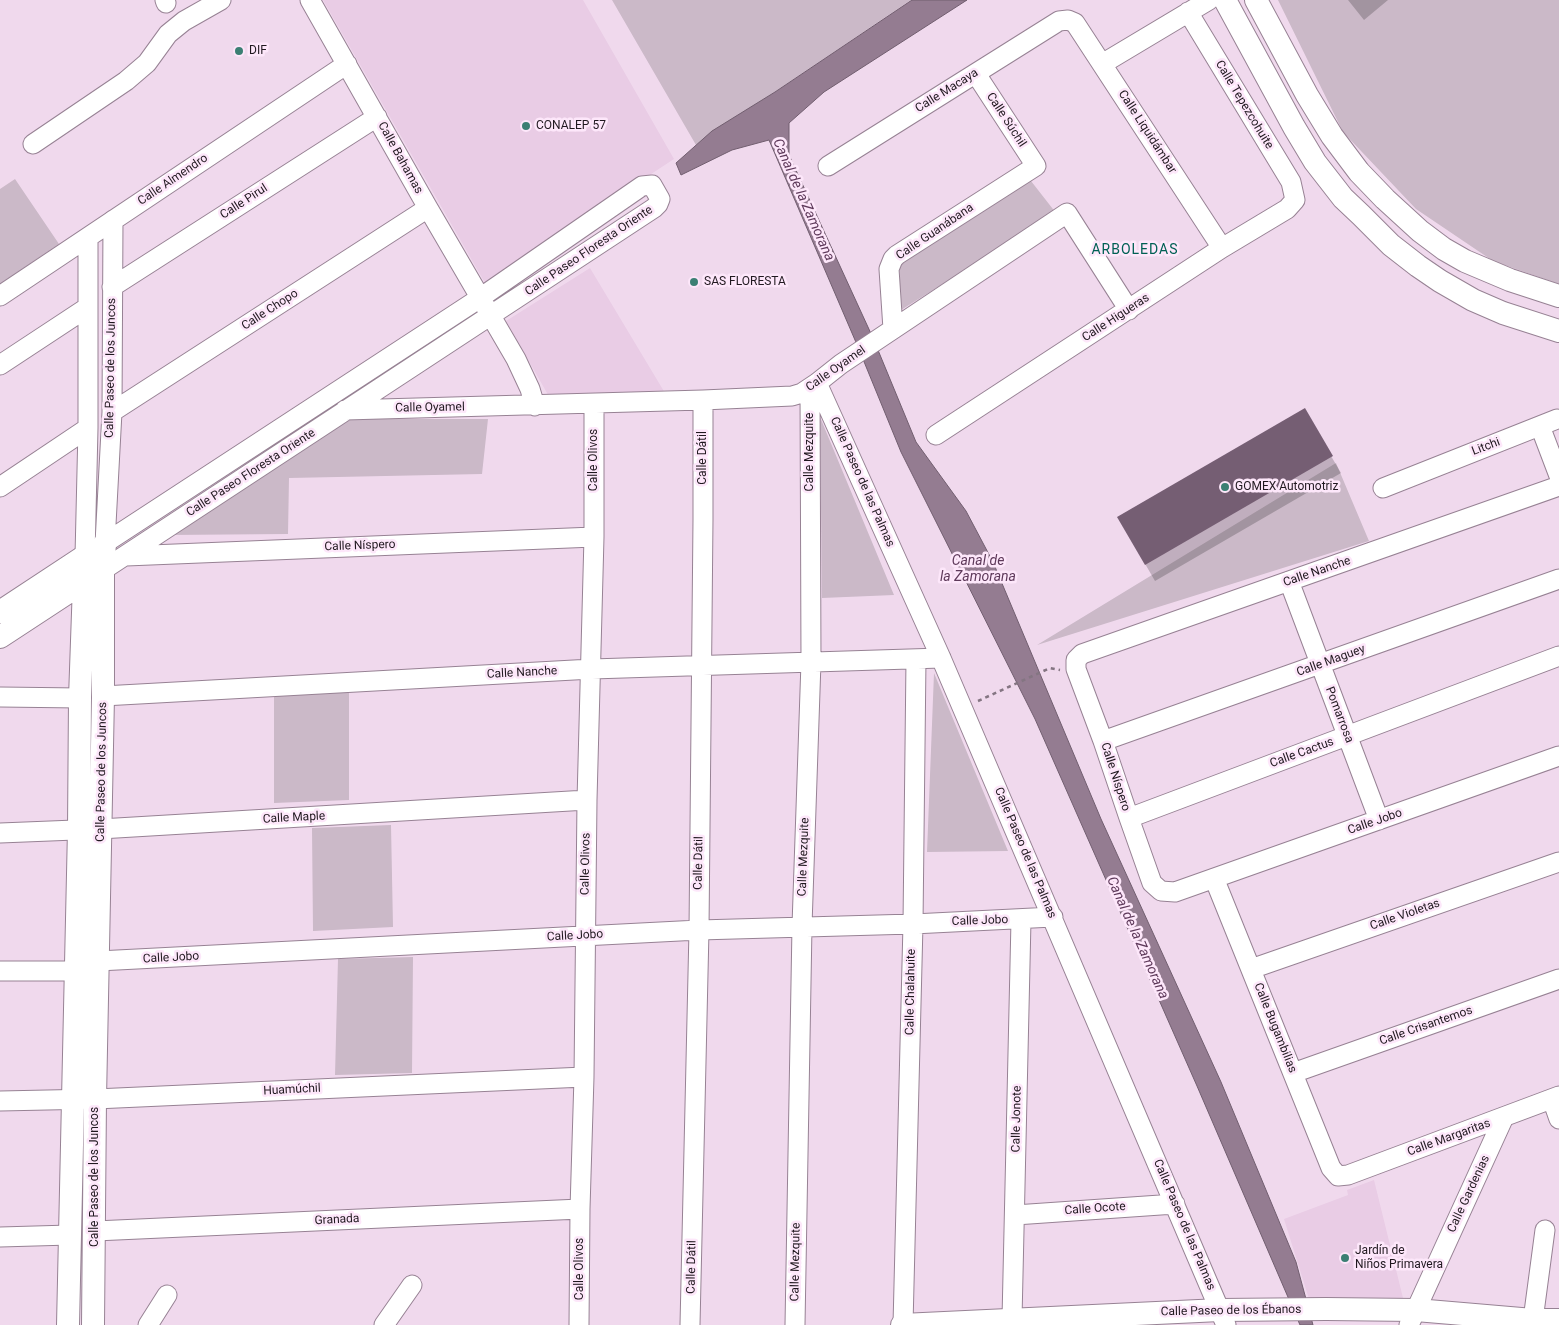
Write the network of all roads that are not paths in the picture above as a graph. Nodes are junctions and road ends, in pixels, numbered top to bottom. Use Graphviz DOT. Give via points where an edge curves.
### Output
graph roads {
  1 [pos="221,0"];
  2 [pos="310,0"];
  3 [pos="1209,0"];
  4 [pos="1225,0"];
  5 [pos="1256,0"];
  6 [pos="1188,12"];
  7 [pos="1068,20"];
  8 [pos="347,64"];
  9 [pos="1102,64"];
  10 [pos="976,74"];
  11 [pos="377,117"];
  12 [pos="33,144"];
  13 [pos="828,166"];
  14 [pos="1036,166"];
  15 [pos="1295,200"];
  16 [pos="428,208"];
  17 [pos="113,220"];
  18 [pos="88,238"];
  19 [pos="1222,248"];
  20 [pos="112,287"];
  21 [pos="0,296"];
  22 [pos="1559,296"];
  23 [pos="480,298"];
  24 [pos="88,307"];
  25 [pos="1129,310"];
  26 [pos="491,316"];
  27 [pos="893,329"];
  28 [pos="1559,332"];
  29 [pos="0,365"];
  30 [pos="813,386"];
  31 [pos="333,395"];
  32 [pos="702,400"];
  33 [pos="594,404"];
  34 [pos="535,406"];
  35 [pos="345,410"];
  36 [pos="112,412"];
  37 [pos="1557,419"];
  38 [pos="1540,426"];
  39 [pos="88,428"];
  40 [pos="936,435"];
  41 [pos="1559,476"];
  42 [pos="1559,486"];
  43 [pos="0,487"];
  44 [pos="1383,488"];
  45 [pos="594,537"];
  46 [pos="105,543"];
  47 [pos="85,556"];
  48 [pos="125,556"];
  49 [pos="94,576"];
  50 [pos="1559,579"];
  51 [pos="1289,582"];
  52 [pos="0,612"];
  53 [pos="0,637"];
  54 [pos="1559,656"];
  55 [pos="941,658"];
  56 [pos="916,659"];
  57 [pos="1076,660"];
  58 [pos="811,662"];
  59 [pos="1320,665"];
  60 [pos="701,666"];
  61 [pos="592,669"];
  62 [pos="103,696"];
  63 [pos="0,697"];
  64 [pos="80,698"];
  65 [pos="1347,737"];
  66 [pos="1103,741"];
  67 [pos="1559,756"];
  68 [pos="587,800"];
  69 [pos="1129,818"];
  70 [pos="1379,820"];
  71 [pos="90,829"];
  72 [pos="0,833"];
  73 [pos="1559,862"];
  74 [pos="1214,878"];
  75 [pos="1161,891"];
  76 [pos="1053,918"];
  77 [pos="1021,920"];
  78 [pos="913,924"];
  79 [pos="802,926"];
  80 [pos="699,930"];
  81 [pos="585,936"];
  82 [pos="98,962"];
  83 [pos="1251,969"];
  84 [pos="76,971"];
  85 [pos="0,972"];
  86 [pos="1559,980"];
  87 [pos="1293,1074"];
  88 [pos="584,1077"];
  89 [pos="1555,1098"];
  90 [pos="72,1099"];
  91 [pos="95,1099"];
  92 [pos="0,1101"];
  93 [pos="1504,1117"];
  94 [pos="1559,1119"];
  95 [pos="1338,1176"];
  96 [pos="1175,1204"];
  97 [pos="580,1209"];
  98 [pos="1015,1215"];
  99 [pos="1545,1230"];
  100 [pos="95,1231"];
  101 [pos="70,1235"];
  102 [pos="0,1237"];
  103 [pos="412,1285"];
  104 [pos="167,1295"];
  105 [pos="1412,1317"];
  106 [pos="1224,1318"];
  107 [pos="1012,1319"];
  108 [pos="1534,1320"];
  109 [pos="1559,1320"];
  110 [pos="68,1325"];
  111 [pos="93,1325"];
  112 [pos="148,1325"];
  113 [pos="384,1325"];
  114 [pos="579,1325"];
  115 [pos="690,1325"];
  116 [pos="795,1325"];
  117 [pos="903,1325"];
  1 -- 12 [label="street" via="168,34 147,63 126,81"];
  2 -- 8 [label="street, Calle Bahamas"];
  3 -- 6 [label="street"];
  4 -- 28 [label="main road" via="1315,162 1355,210 1418,266 1473,300 1503,314"];
  5 -- 22 [label="main road" via="1332,136 1358,172 1385,199 1444,249 1510,280"];
  6 -- 9 [label="street"];
  6 -- 15 [label="street, Calle Tepezcohuite" via="1291,182"];
  7 -- 9 [label="street, Calle Liquidámbar" via="1076,23"];
  7 -- 10 [label="street, Calle Macaya" via="1059,21"];
  8 -- 11 [label="street, Calle Bahamas"];
  8 -- 17 [label="street, Calle Almendro"];
  9 -- 19 [label="street, Calle Liquidámbar"];
  10 -- 13 [label="street, Calle Macaya"];
  10 -- 14 [label="street, Calle Súchil"];
  11 -- 16 [label="street, Calle Bahamas"];
  11 -- 20 [label="street, Calle Pirul"];
  14 -- 27 [label="street, Calle Guanábana" via="893,259 889,268"];
  15 -- 19 [label="street, Calle Higueras" via="1287,209"];
  16 -- 23 [label="street, Calle Bahamas"];
  16 -- 36 [label="street, Calle Chopo"];
  17 -- 18 [label="street, Calle Almendro"];
  17 -- 20 [label="street, Calle Paseo de los Juncos"];
  18 -- 21 [label="street, Calle Almendro"];
  18 -- 24 [label="street, Calle Paseo de los Juncos"];
  19 -- 25 [label="street, Calle Higueras"];
  20 -- 36 [label="street, Calle Paseo de los Juncos"];
  23 -- 26 [label="street, Calle Bahamas"];
  23 -- 26 [label="street, Calle Paseo Floresta Oriente" via="642,186 652,185 660,199 654,208"];
  23 -- 31 [label="street, Calle Paseo Floresta Oriente"];
  24 -- 29 [label="street"];
  24 -- 39 [label="street, Calle Paseo de los Juncos"];
  25 -- 27 [label="street, Calle Oyamel" via="1067,213"];
  25 -- 40 [label="street, Calle Higueras"];
  26 -- 34 [label="street" via="516,358"];
  26 -- 35 [label="street, Calle Paseo Floresta Oriente"];
  27 -- 30 [label="street, Calle Oyamel"];
  30 -- 32 [label="street, Calle Oyamel" via="792,396"];
  30 -- 55 [label="street, Calle Paseo de las Palmas"];
  30 -- 58 [label="street, Calle Mezquite"];
  31 -- 35 [label="street"];
  31 -- 46 [label="street, Calle Paseo Floresta Oriente"];
  32 -- 33 [label="street, Calle Oyamel"];
  32 -- 60 [label="street, Calle Dátil"];
  33 -- 34 [label="street, Calle Oyamel"];
  33 -- 45 [label="street, Calle Olivos"];
  34 -- 35 [label="street, Calle Oyamel"];
  35 -- 48 [label="street, Calle Paseo Floresta Oriente"];
  36 -- 46 [label="street, Calle Paseo de los Juncos"];
  37 -- 38 [label="street, Litchi"];
  38 -- 41 [label="street"];
  38 -- 44 [label="street, Litchi"];
  39 -- 43 [label="street"];
  39 -- 47 [label="street, Calle Paseo de los Juncos"];
  42 -- 51 [label="street, Calle Nanche"];
  45 -- 48 [label="street, Calle Níspero"];
  45 -- 61 [label="street, Calle Olivos"];
  46 -- 47 [label="main road, Calle Paseo Floresta Oriente"];
  46 -- 49 [label="main road, Calle Paseo de los Juncos"];
  47 -- 49 [label="main road, Calle Paseo de los Juncos"];
  47 -- 52 [label="main road, Calle Paseo Floresta Oriente"];
  48 -- 49 [label="street, Calle Paseo Floresta Oriente"];
  49 -- 53 [label="main road, Calle Paseo Floresta Oriente"];
  49 -- 62 [label="main road, Calle Paseo de los Juncos"];
  49 -- 64 [label="main road, Calle Paseo de los Juncos"];
  50 -- 59 [label="street, Calle Maguey"];
  51 -- 57 [label="street, Calle Nanche" via="1082,654"];
  51 -- 59 [label="street, Pomarrosa"];
  54 -- 65 [label="street, Calle Cactus"];
  55 -- 56 [label="street, Calle Nanche"];
  55 -- 76 [label="street, Calle Paseo de las Palmas"];
  56 -- 58 [label="street, Calle Nanche"];
  56 -- 78 [label="street, Calle Chalahuite"];
  57 -- 66 [label="street, Calle Níspero" via="1076,669"];
  58 -- 60 [label="street, Calle Nanche"];
  58 -- 79 [label="street, Calle Mezquite"];
  59 -- 65 [label="street, Pomarrosa"];
  59 -- 66 [label="street, Calle Maguey"];
  60 -- 61 [label="street, Calle Nanche"];
  60 -- 80 [label="street, Calle Dátil"];
  61 -- 62 [label="street, Calle Nanche"];
  61 -- 68 [label="street, Calle Olivos"];
  62 -- 71 [label="main road, Calle Paseo de los Juncos"];
  63 -- 64 [label="street"];
  64 -- 71 [label="main road, Calle Paseo de los Juncos"];
  65 -- 69 [label="street, Calle Cactus"];
  65 -- 70 [label="street, Pomarrosa"];
  66 -- 69 [label="street, Calle Níspero"];
  67 -- 70 [label="street, Calle Jobo"];
  68 -- 71 [label="street, Calle Maple"];
  68 -- 81 [label="street, Calle Olivos"];
  69 -- 75 [label="street, Calle Níspero" via="1152,883"];
  70 -- 74 [label="street, Calle Jobo"];
  71 -- 72 [label="street, Calle Maple"];
  71 -- 82 [label="main road, Calle Paseo de los Juncos"];
  71 -- 84 [label="main road, Calle Paseo de los Juncos"];
  73 -- 83 [label="street, Calle Violetas"];
  74 -- 75 [label="street, Calle Jobo" via="1175,892"];
  74 -- 83 [label="street, Calle Bugambilias"];
  76 -- 77 [label="street, Calle Jobo"];
  76 -- 96 [label="street, Calle Paseo de las Palmas"];
  77 -- 78 [label="street, Calle Jobo"];
  77 -- 98 [label="street, Calle Jonote"];
  78 -- 79 [label="street, Calle Jobo"];
  78 -- 117 [label="street, Calle Chalahuite"];
  79 -- 80 [label="street, Calle Jobo"];
  79 -- 116 [label="street, Calle Mezquite"];
  80 -- 81 [label="street, Calle Jobo"];
  80 -- 115 [label="street, Calle Dátil"];
  81 -- 82 [label="street, Calle Jobo"];
  81 -- 88 [label="street, Calle Olivos"];
  82 -- 91 [label="main road, Calle Paseo de los Juncos"];
  83 -- 87 [label="street, Calle Bugambilias"];
  84 -- 85 [label="street"];
  84 -- 90 [label="main road, Calle Paseo de los Juncos"];
  86 -- 87 [label="street, Calle Crisantemos"];
  87 -- 95 [label="street, Calle Bugambilias" via="1331,1168"];
  88 -- 91 [label="street, Huamúchil"];
  88 -- 97 [label="street, Calle Olivos"];
  89 -- 93 [label="street, Calle Margaritas"];
  89 -- 94 [label="street"];
  90 -- 91 [label="street, Huamúchil"];
  90 -- 92 [label="street, Huamúchil"];
  90 -- 101 [label="main road, Calle Paseo de los Juncos"];
  91 -- 100 [label="main road, Calle Paseo de los Juncos"];
  93 -- 95 [label="street, Calle Margaritas"];
  93 -- 105 [label="street, Calle Gardenias"];
  96 -- 98 [label="street, Calle Ocote"];
  96 -- 106 [label="street, Calle Paseo de las Palmas"];
  97 -- 100 [label="street, Granada"];
  97 -- 114 [label="street, Calle Olivos"];
  98 -- 107 [label="street, Calle Jonote"];
  99 -- 108 [label="street"];
  100 -- 111 [label="main road, Calle Paseo de los Juncos"];
  101 -- 102 [label="street"];
  101 -- 110 [label="main road, Calle Paseo de los Juncos"];
  103 -- 113 [label="street"];
  104 -- 112 [label="street"];
  105 -- 106 [label="main road, Calle Paseo de los Ébanos" via="1326,1309"];
  105 -- 108 [label="main road, Calle Paseo de los Ébanos"];
  106 -- 107 [label="main road, Calle Paseo de los Ébanos"];
  107 -- 117 [label="main road, Calle Paseo de los Ébanos"];
  108 -- 109 [label="main road, Calle Paseo de los Ébanos"];
}
